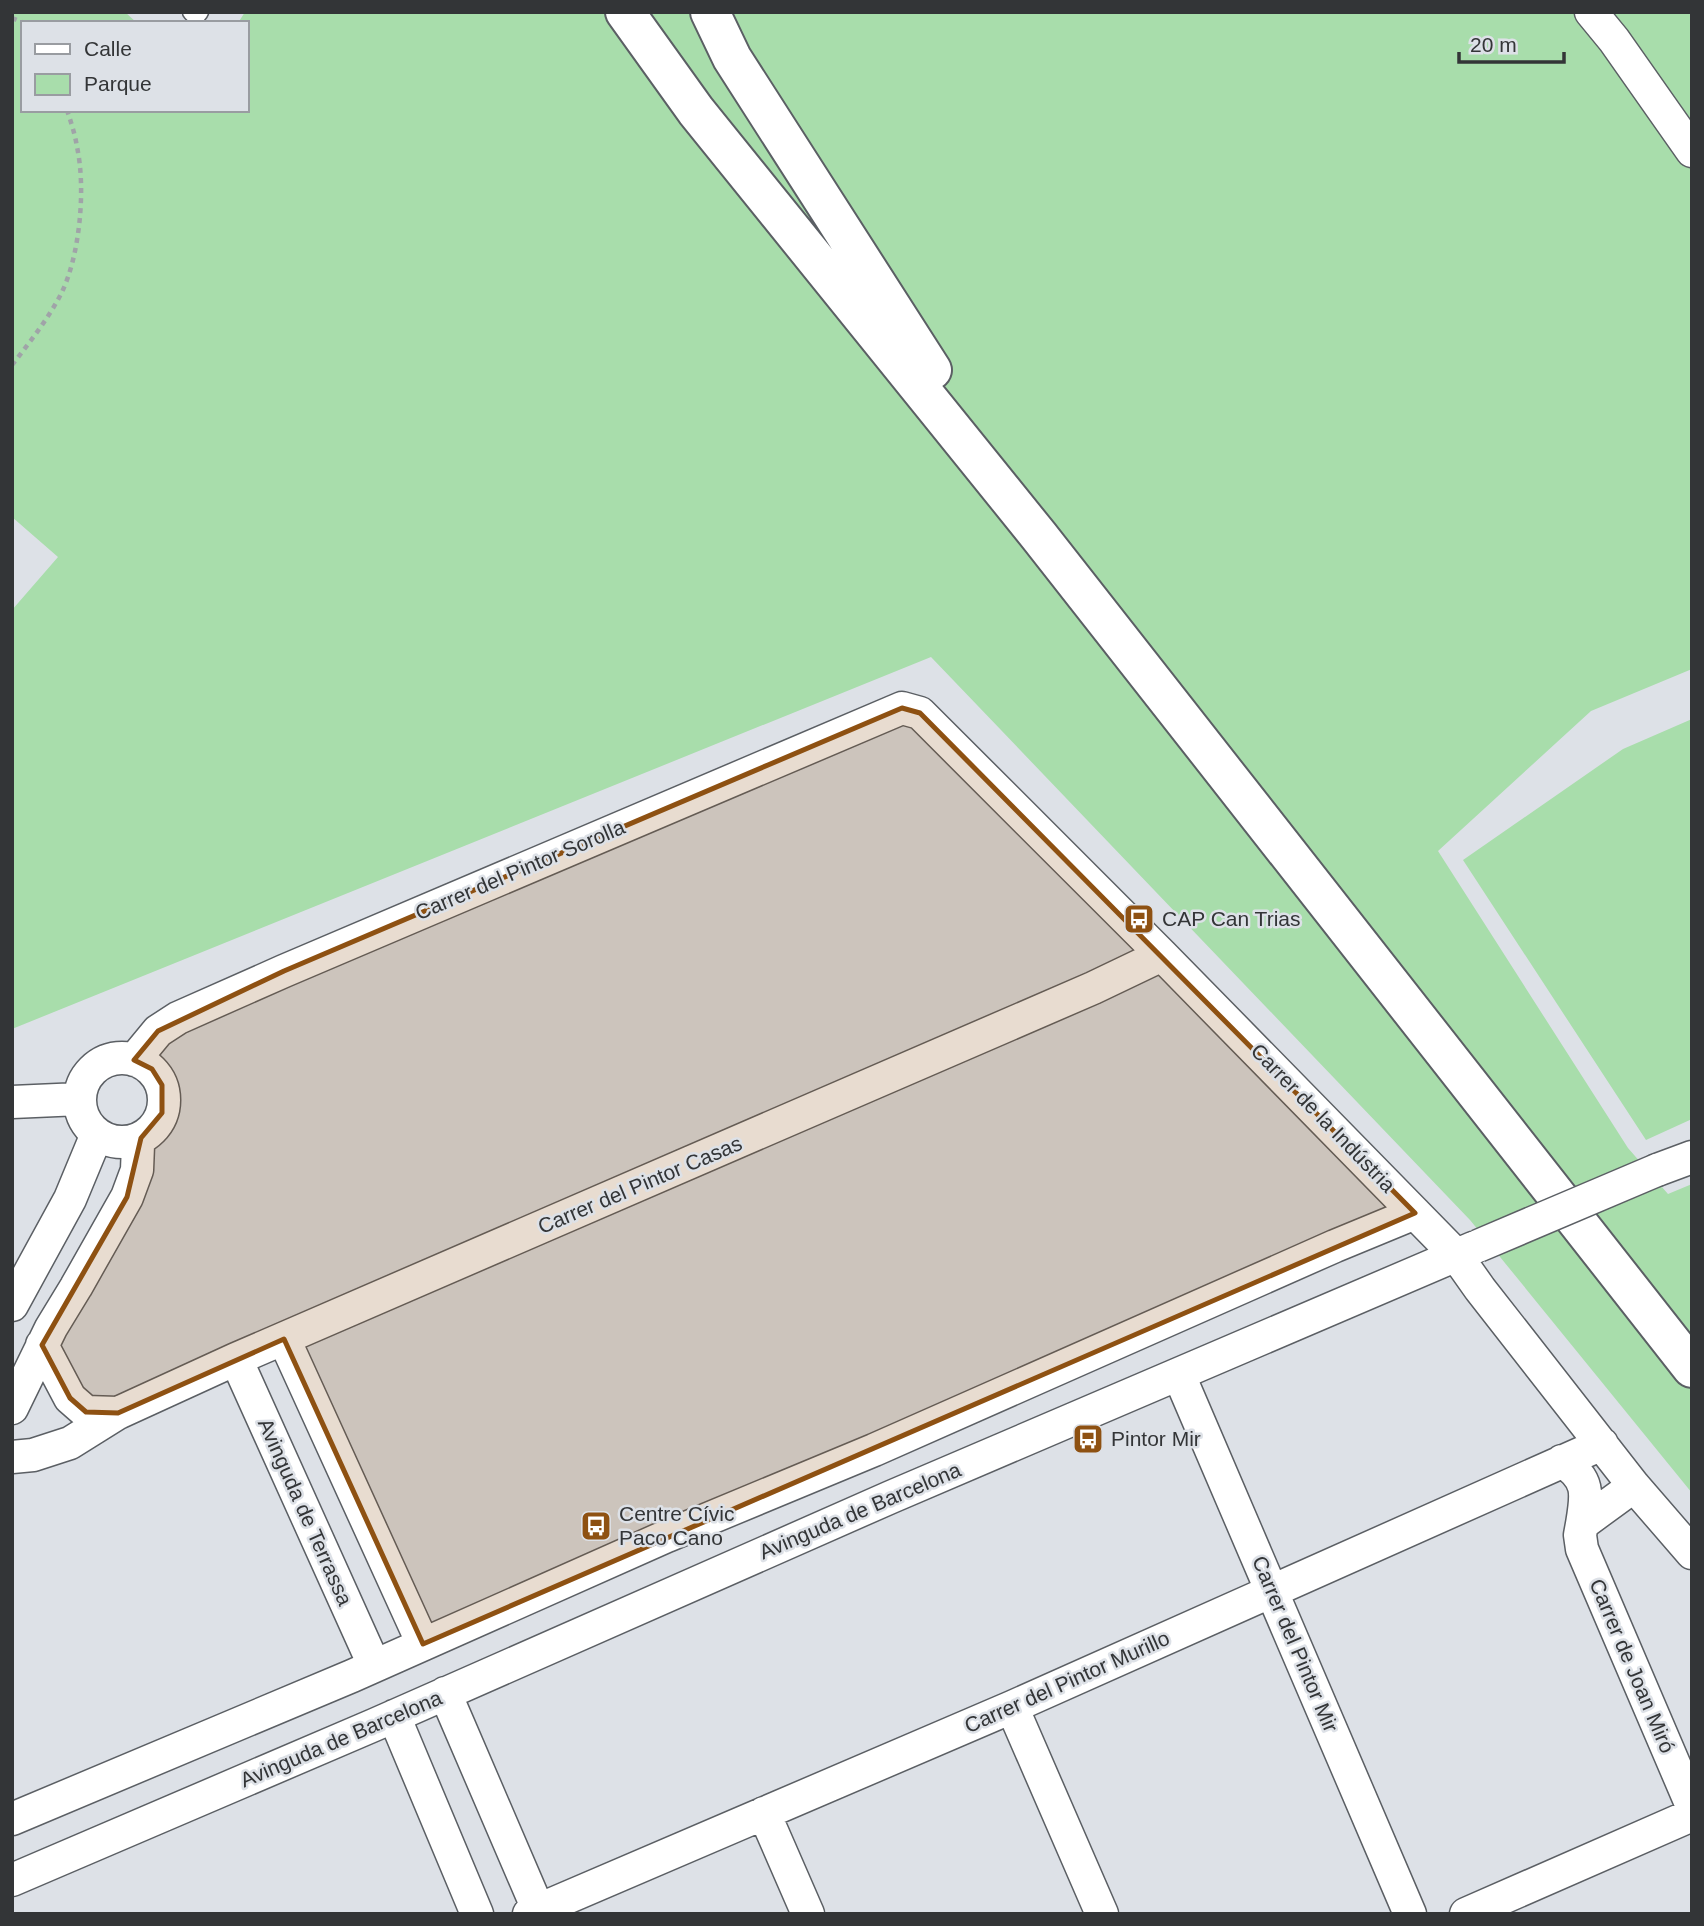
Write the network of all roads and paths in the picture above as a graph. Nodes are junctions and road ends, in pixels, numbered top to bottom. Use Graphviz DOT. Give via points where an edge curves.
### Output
graph roads {
  1 [pos="191,12"];
  2 [pos="200,12"];
  3 [pos="625,12"];
  4 [pos="710,12"];
  5 [pos="1591,12"];
  6 [pos="68,112"];
  7 [pos="1692,150"];
  8 [pos="12,365"];
  9 [pos="1038,536"];
  10 [pos="920,713"];
  11 [pos="1162,955"];
  12 [pos="134,1060"];
  13 [pos="80,1100"];
  14 [pos="13,1102"];
  15 [pos="97,1134"];
  16 [pos="141,1138"];
  17 [pos="1692,1157"];
  18 [pos="1415,1213"];
  19 [pos="1467,1250"];
  20 [pos="12,1305"];
  21 [pos="284,1339"];
  22 [pos="42,1345"];
  23 [pos="236,1359"];
  24 [pos="1692,1368"];
  25 [pos="1179,1375"];
  26 [pos="12,1408"];
  27 [pos="118,1413"];
  28 [pos="1602,1444"];
  29 [pos="12,1457"];
  30 [pos="1562,1461"];
  31 [pos="1634,1486"];
  32 [pos="1582,1524"];
  33 [pos="1692,1553"];
  34 [pos="1271,1590"];
  35 [pos="423,1644"];
  36 [pos="374,1665"];
  37 [pos="445,1693"];
  38 [pos="1012,1707"];
  39 [pos="394,1716"];
  40 [pos="1692,1806"];
  41 [pos="764,1813"];
  42 [pos="1692,1815"];
  43 [pos="12,1819"];
  44 [pos="12,1880"];
  45 [pos="536,1913"];
  46 [pos="478,1914"];
  47 [pos="808,1914"];
  48 [pos="1102,1914"];
  49 [pos="1410,1914"];
  50 [pos="1466,1914"];
  1 -- 2 [label="lane" via="196,17"];
  3 -- 9 [label="street" via="696,111"];
  4 -- 9 [label="street" via="732,58"];
  5 -- 7 [label="street"];
  6 -- 8 [label="path" via="78,148 81,203 76,251 62,293"];
  9 -- 24 [label="street"];
  10 -- 11 [label="street, Carrer de la Indústria"];
  10 -- 12 [label="street, Carrer del Pintor Sorolla" via="902,708 284,971 178,1018 158,1031"];
  11 -- 18 [label="street, Carrer de la Indústria"];
  11 -- 21 [label="street, Carrer del Pintor Casas"];
  12 -- 13 [label="street" via="115,1059 99,1065 86,1077"];
  12 -- 16 [label="street" via="152,1069 162,1085 164,1101 158,1121"];
  13 -- 14 [label="street"];
  13 -- 15 [label="street" via="83,1115"];
  15 -- 16 [label="street" via="126,1142"];
  15 -- 20 [label="street" via="70,1199"];
  16 -- 22 [label="street" via="127,1197"];
  17 -- 19 [label="street, Avinguda de Barcelona, bridge"];
  18 -- 19 [label="street, Carrer de la Indústria"];
  18 -- 35 [label="street"];
  19 -- 25 [label="street, Avinguda de Barcelona"];
  19 -- 28 [label="street, Carrer de la Indústria" via="1480,1289"];
  21 -- 23 [label="street, Carrer del Pintor Casas"];
  21 -- 35 [label="street"];
  22 -- 26 [label="street"];
  22 -- 27 [label="street, Carrer del Pintor Casas" via="70,1398 86,1412"];
  23 -- 27 [label="street, Carrer del Pintor Casas"];
  23 -- 36 [label="street, Avinguda de Terrassa"];
  25 -- 34 [label="street, Carrer del Pintor Mir"];
  25 -- 37 [label="street, Avinguda de Barcelona"];
  27 -- 29 [label="street, Carrer del Pintor Casas" via="70,1443"];
  28 -- 30 [label="street, Carrer del Pintor Murillo"];
  28 -- 31 [label="street, Carrer de la Indústria"];
  30 -- 32 [label="street, Carrer de Joan Miró" via="1582,1478"];
  30 -- 34 [label="street, Carrer del Pintor Murillo"];
  31 -- 32 [label="street"];
  31 -- 33 [label="street, Carrer de la Indústria"];
  32 -- 40 [label="street, Carrer de Joan Miró" via="1583,1549"];
  34 -- 38 [label="street, Carrer del Pintor Murillo"];
  34 -- 49 [label="street, Carrer del Pintor Mir"];
  35 -- 36 [label="street"];
  36 -- 43 [label="street"];
  37 -- 39 [label="street, Avinguda de Barcelona"];
  37 -- 45 [label="street"];
  38 -- 41 [label="street, Carrer del Pintor Murillo"];
  38 -- 48 [label="street"];
  39 -- 44 [label="street, Avinguda de Barcelona"];
  39 -- 46 [label="street"];
  41 -- 45 [label="street, Carrer del Pintor Murillo"];
  41 -- 47 [label="street"];
  42 -- 50 [label="street"];
}
